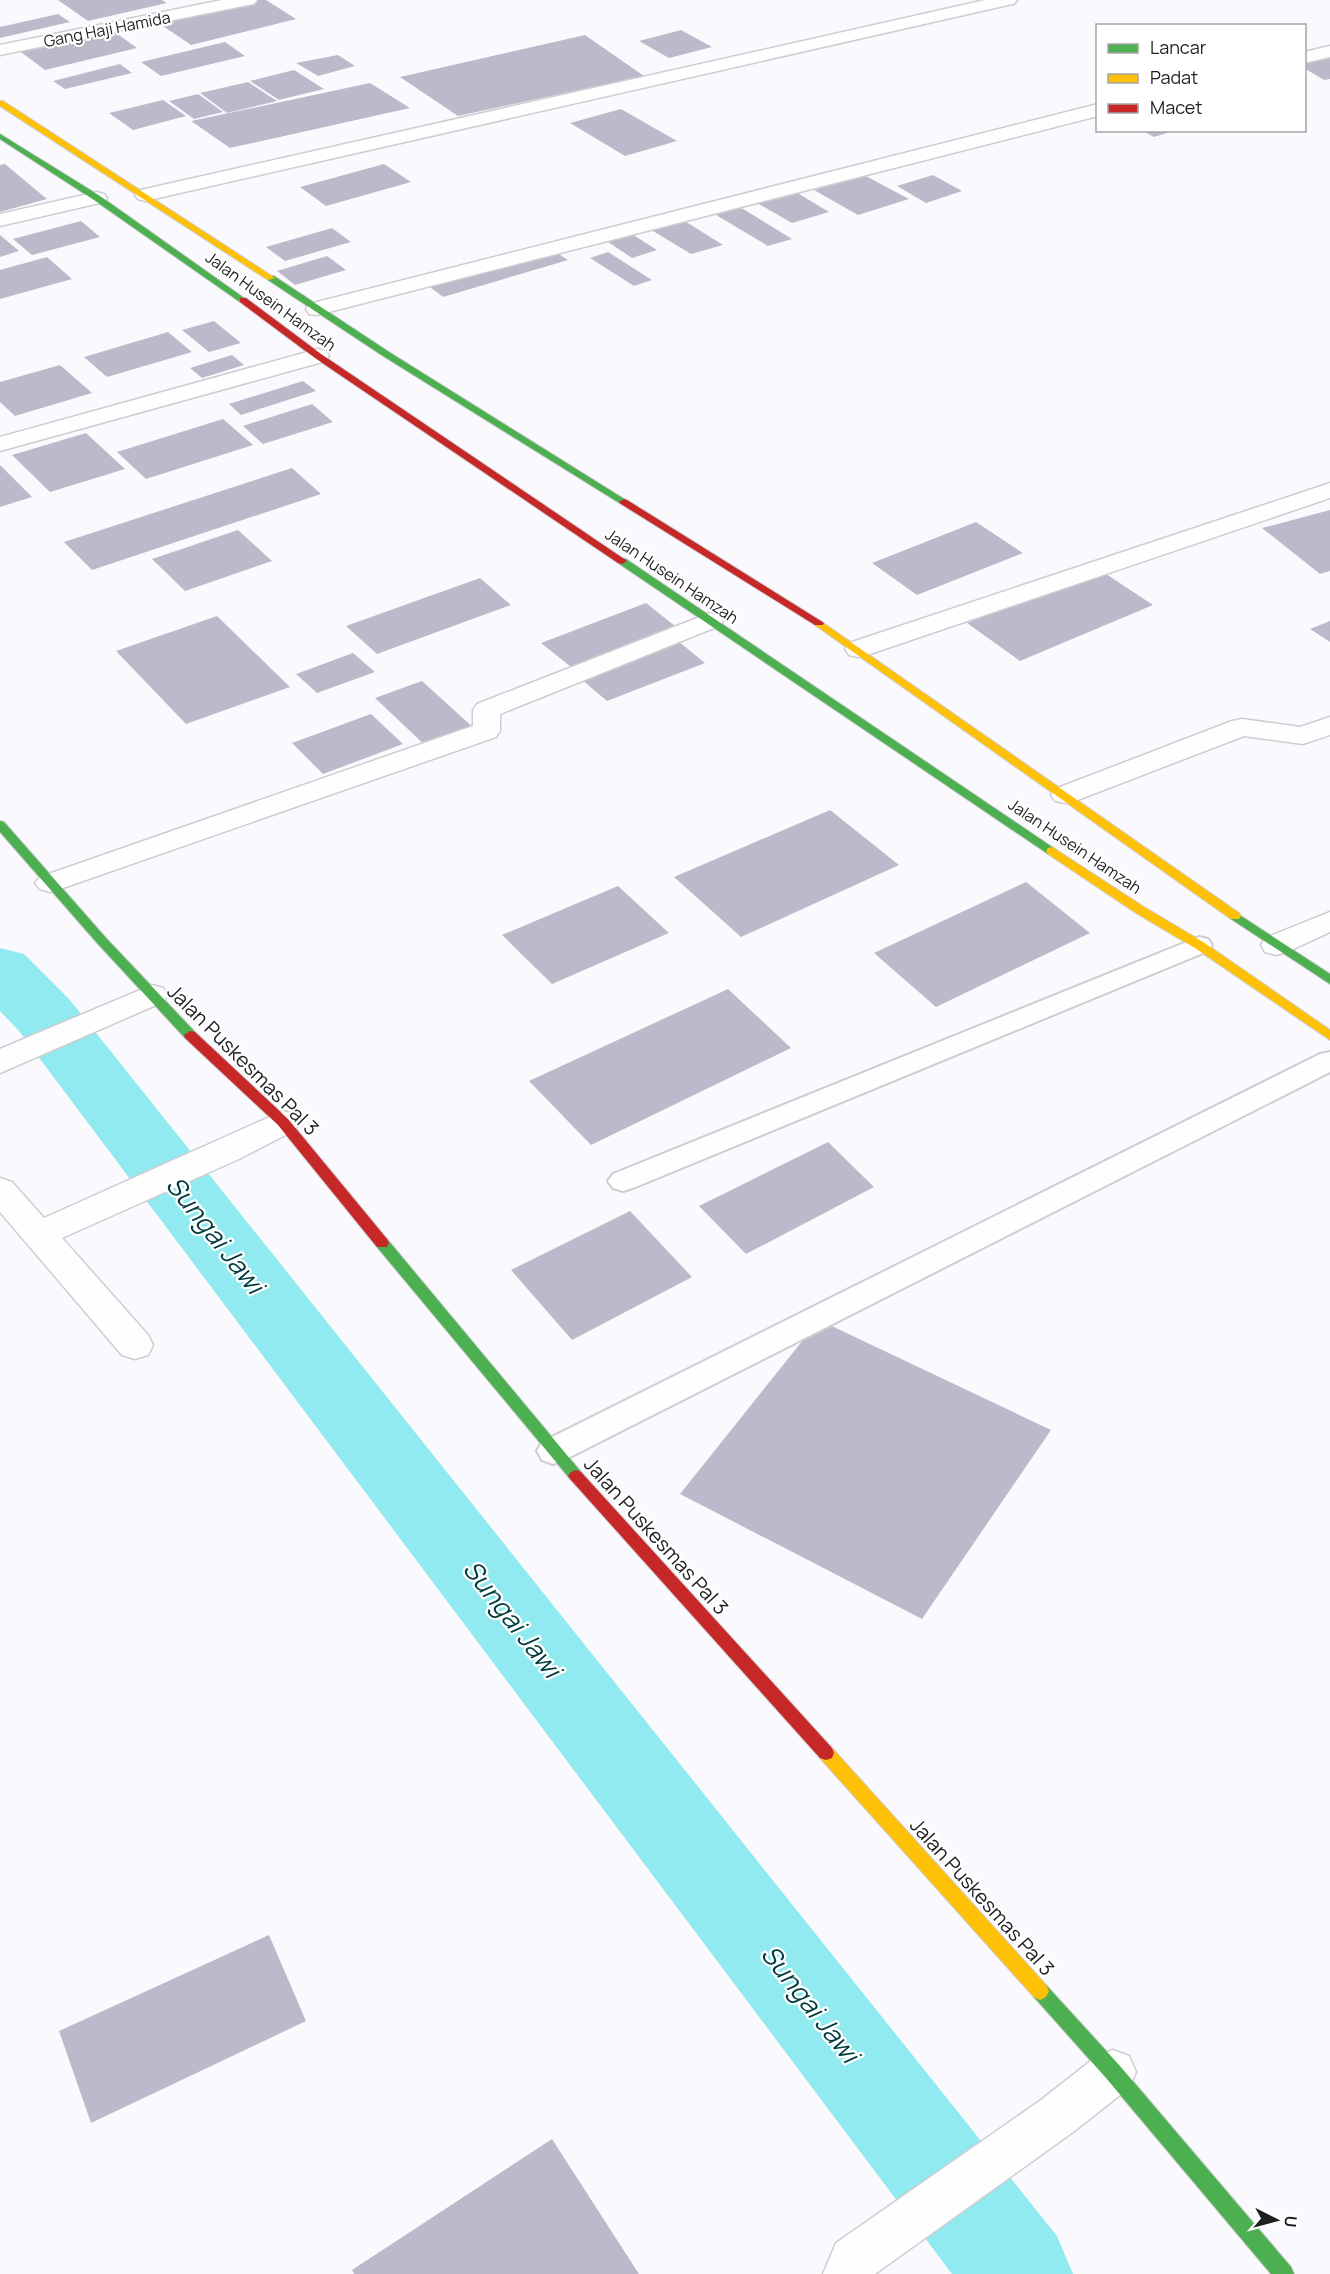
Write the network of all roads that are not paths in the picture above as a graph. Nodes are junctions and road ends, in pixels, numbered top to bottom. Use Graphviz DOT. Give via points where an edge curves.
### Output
graph roads {
  1 [pos="248,0"];
  2 [pos="1008,0"];
  3 [pos="0,50"];
  4 [pos="1330,51"];
  5 [pos="1306,58"];
  6 [pos="0,103"];
  7 [pos="1096,111"];
  8 [pos="0,136"];
  9 [pos="144,195"];
  10 [pos="97,198"];
  11 [pos="0,219"];
  12 [pos="317,309"];
  13 [pos="318,356"];
  14 [pos="0,444"];
  15 [pos="1330,490"];
  16 [pos="710,621"];
  17 [pos="858,649"];
  18 [pos="1330,725"];
  19 [pos="1065,795"];
  20 [pos="0,825"];
  21 [pos="50,883"];
  22 [pos="1330,921"];
  23 [pos="1199,945"];
  24 [pos="1276,945"];
  25 [pos="1330,980"];
  26 [pos="152,995"];
  27 [pos="1330,1036"];
  28 [pos="1330,1061"];
  29 [pos="0,1062"];
  30 [pos="283,1122"];
  31 [pos="623,1181"];
  32 [pos="0,1190"];
  33 [pos="37,1235"];
  34 [pos="135,1345"];
  35 [pos="553,1451"];
  36 [pos="1113,2072"];
  37 [pos="850,2267"];
  38 [pos="1284,2274"];
  1 -- 3 [label="street, Gang Haji Hamida"];
  2 -- 9 [label="street"];
  4 -- 5 [label="street"];
  6 -- 9 [label="street, Jalan Husein Hamzah"];
  7 -- 12 [label="street"];
  8 -- 10 [label="street, Jalan Husein Hamzah"];
  9 -- 12 [label="street, Jalan Husein Hamzah"];
  10 -- 11 [label="street"];
  10 -- 13 [label="street, Jalan Husein Hamzah"];
  12 -- 17 [label="street, Jalan Husein Hamzah"];
  13 -- 14 [label="street"];
  13 -- 16 [label="street, Jalan Husein Hamzah"];
  15 -- 17 [label="street"];
  16 -- 21 [label="street" via="487,710 486,731"];
  16 -- 23 [label="street, Jalan Husein Hamzah" via="1140,910"];
  17 -- 19 [label="street, Jalan Husein Hamzah"];
  18 -- 19 [label="street" via="1303,736 1242,727"];
  19 -- 24 [label="street, Jalan Husein Hamzah"];
  20 -- 21 [label="street, Jalan Puskesmas Pal 3"];
  21 -- 26 [label="street, Jalan Puskesmas Pal 3"];
  22 -- 24 [label="street"];
  23 -- 27 [label="street, Jalan Husein Hamzah"];
  23 -- 31 [label="lane"];
  24 -- 25 [label="street, Jalan Husein Hamzah"];
  26 -- 29 [label="street"];
  26 -- 30 [label="street, Jalan Puskesmas Pal 3"];
  28 -- 35 [label="lane"];
  30 -- 33 [label="street"];
  30 -- 35 [label="street, Jalan Puskesmas Pal 3"];
  32 -- 33 [label="street"];
  33 -- 34 [label="street"];
  35 -- 36 [label="street, Jalan Puskesmas Pal 3"];
  36 -- 37 [label="street"];
  36 -- 38 [label="street, Jalan Puskesmas Pal 3"];
}
